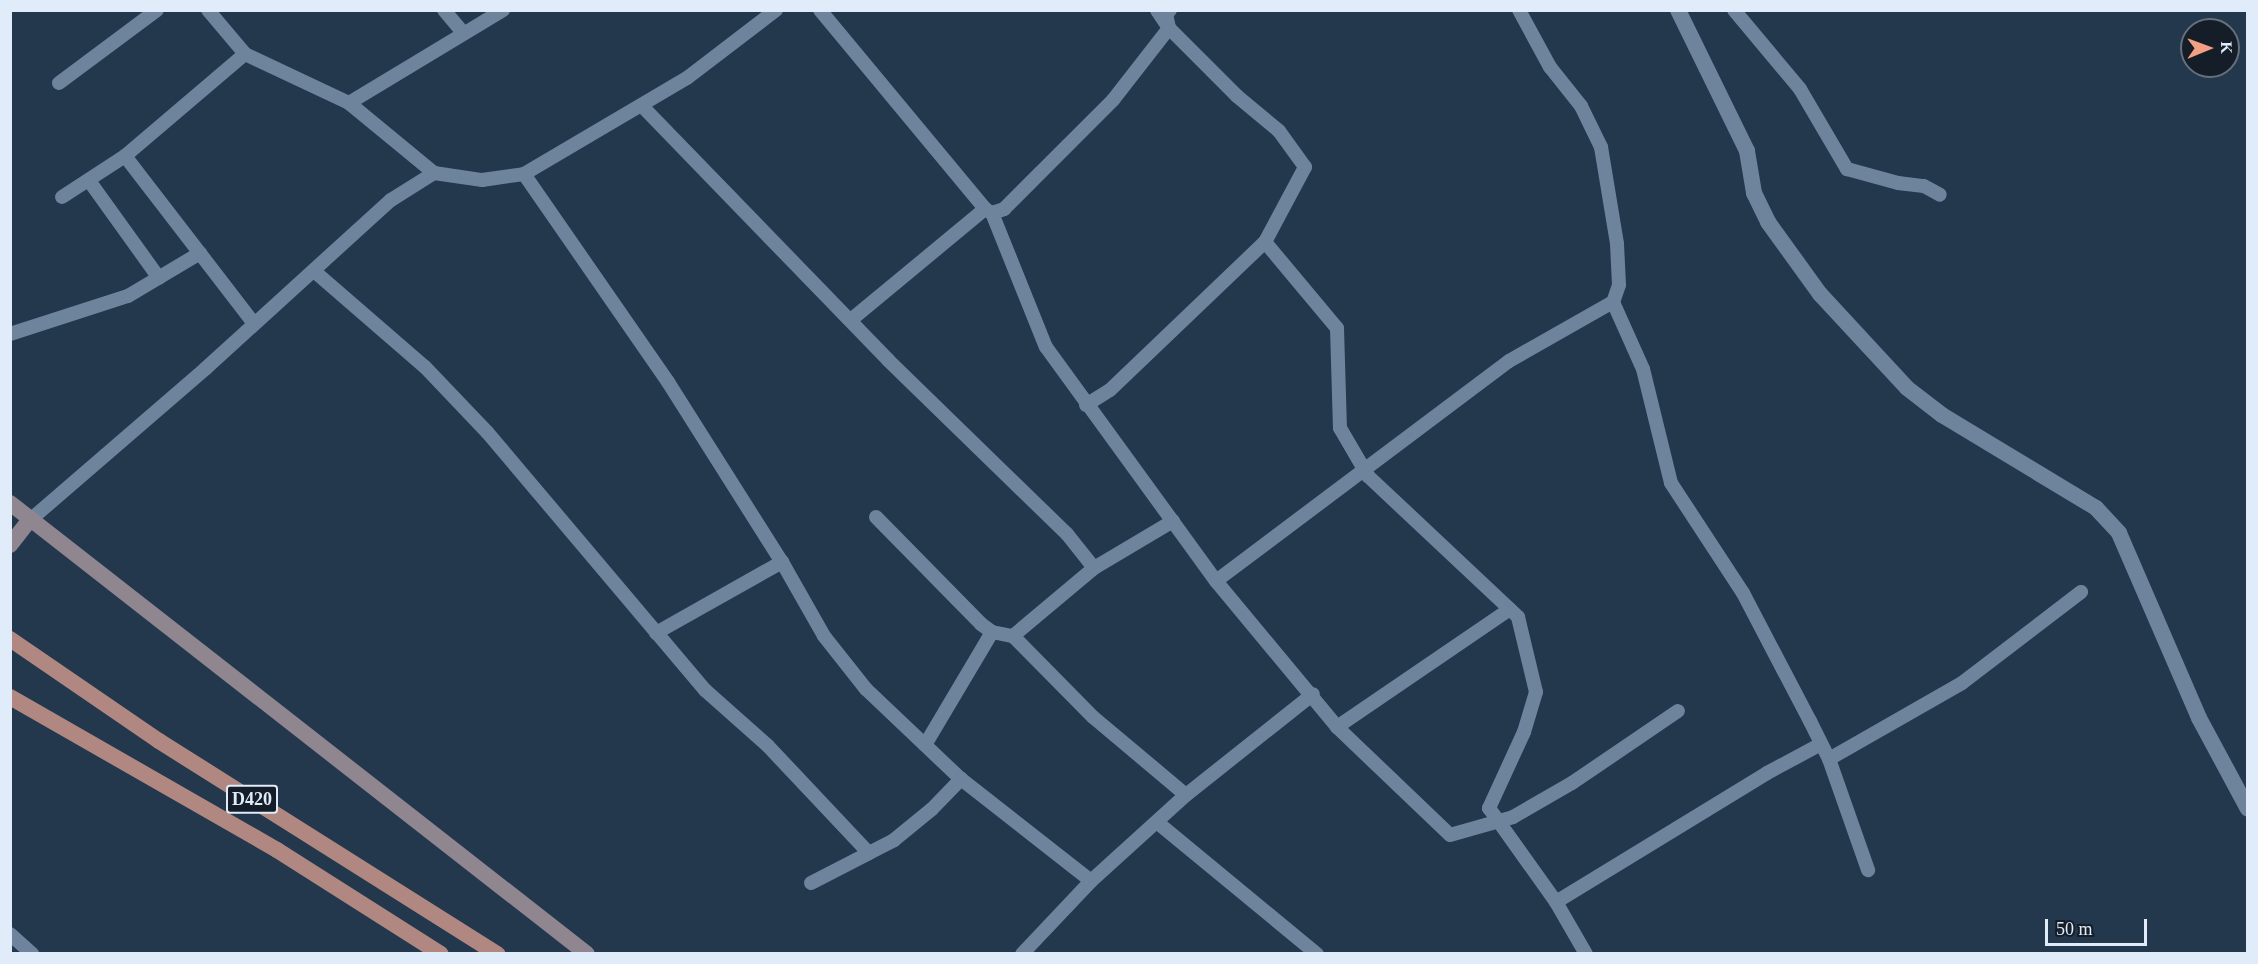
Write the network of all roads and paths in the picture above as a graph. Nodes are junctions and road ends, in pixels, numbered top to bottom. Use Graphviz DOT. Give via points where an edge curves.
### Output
graph roads {
  1 [pos="157,10"];
  2 [pos="208,10"];
  3 [pos="444,10"];
  4 [pos="503,10"];
  5 [pos="776,10"];
  6 [pos="820,10"];
  7 [pos="1157,10"];
  8 [pos="1170,10"];
  9 [pos="1519,10"];
  10 [pos="1678,10"];
  11 [pos="1734,10"];
  12 [pos="1169,28"];
  13 [pos="463,33"];
  14 [pos="245,54"];
  15 [pos="59,83"];
  16 [pos="349,104"];
  17 [pos="642,106"];
  18 [pos="125,156"];
  19 [pos="434,173"];
  20 [pos="524,174"];
  21 [pos="90,182"];
  22 [pos="1940,195"];
  23 [pos="62,196"];
  24 [pos="989,211"];
  25 [pos="1265,242"];
  26 [pos="200,253"];
  27 [pos="314,271"];
  28 [pos="159,278"];
  29 [pos="1613,302"];
  30 [pos="852,319"];
  31 [pos="253,322"];
  32 [pos="10,334"];
  33 [pos="1086,405"];
  34 [pos="1363,468"];
  35 [pos="10,503"];
  36 [pos="876,517"];
  37 [pos="29,520"];
  38 [pos="1173,520"];
  39 [pos="10,544"];
  40 [pos="782,562"];
  41 [pos="1094,568"];
  42 [pos="1216,581"];
  43 [pos="2081,592"];
  44 [pos="1510,609"];
  45 [pos="992,632"];
  46 [pos="656,633"];
  47 [pos="1013,636"];
  48 [pos="10,639"];
  49 [pos="1313,694"];
  50 [pos="10,697"];
  51 [pos="1678,711"];
  52 [pos="1337,727"];
  53 [pos="1821,744"];
  54 [pos="925,745"];
  55 [pos="1829,759"];
  56 [pos="961,779"];
  57 [pos="1186,795"];
  58 [pos="2247,809"];
  59 [pos="1499,822"];
  60 [pos="1158,823"];
  61 [pos="869,853"];
  62 [pos="1868,870"];
  63 [pos="1091,881"];
  64 [pos="810,883"];
  65 [pos="1556,902"];
  66 [pos="10,934"];
  67 [pos="32,954"];
  68 [pos="441,954"];
  69 [pos="497,954"];
  70 [pos="587,954"];
  71 [pos="1022,954"];
  72 [pos="1317,954"];
  73 [pos="1586,954"];
  1 -- 15 [label="street"];
  2 -- 14 [label="street"];
  3 -- 13 [label="street"];
  4 -- 13 [label="street"];
  5 -- 17 [label="street" via="687,78"];
  6 -- 24 [label="street"];
  7 -- 12 [label="street"];
  8 -- 12 [label="street" via="1166,14"];
  9 -- 29 [label="street" via="1550,67 1581,106 1601,147 1617,244 1619,285"];
  10 -- 58 [label="street" via="1747,151 1754,193 1768,222 1820,294 1907,388 1942,415 2096,508 2119,533 2199,718"];
  11 -- 22 [label="street" via="1800,89 1847,169 1924,186"];
  12 -- 24 [label="street" via="1113,100 1004,209"];
  12 -- 25 [label="street" via="1279,131 1305,167"];
  13 -- 16 [label="street"];
  14 -- 16 [label="street"];
  14 -- 18 [label="street"];
  16 -- 19 [label="street"];
  17 -- 20 [label="street"];
  17 -- 30 [label="street"];
  18 -- 21 [label="street"];
  18 -- 26 [label="street"];
  19 -- 20 [label="street" via="482,180"];
  19 -- 27 [label="street" via="391,200"];
  20 -- 40 [label="street" via="668,381"];
  21 -- 23 [label="street"];
  21 -- 28 [label="street"];
  24 -- 30 [label="street"];
  24 -- 33 [label="street" via="1046,347"];
  25 -- 33 [label="street" via="1110,390"];
  25 -- 34 [label="street" via="1337,328 1340,428"];
  26 -- 28 [label="street"];
  26 -- 31 [label="street"];
  27 -- 31 [label="street"];
  27 -- 46 [label="street" via="425,366 487,432"];
  28 -- 32 [label="street" via="102,306"];
  29 -- 34 [label="street" via="1509,361"];
  29 -- 53 [label="street" via="1643,369 1671,483 1743,592"];
  30 -- 41 [label="street" via="888,360 1067,534"];
  31 -- 37 [label="street" via="205,369"];
  33 -- 38 [label="street"];
  34 -- 42 [label="street"];
  34 -- 44 [label="street" via="1403,512"];
  35 -- 37 [label="main road"];
  36 -- 45 [label="street"];
  37 -- 39 [label="main road"];
  37 -- 70 [label="main road"];
  38 -- 41 [label="street"];
  38 -- 42 [label="street"];
  40 -- 46 [label="street"];
  40 -- 54 [label="street" via="824,636 866,689"];
  41 -- 47 [label="street"];
  42 -- 49 [label="street"];
  43 -- 55 [label="street" via="1962,683"];
  44 -- 52 [label="street"];
  44 -- 59 [label="street" via="1518,617 1528,648 1536,692 1524,732 1489,808"];
  45 -- 47 [label="street"];
  45 -- 54 [label="street"];
  46 -- 61 [label="street" via="705,690 754,732"];
  47 -- 57 [label="street" via="1093,717"];
  48 -- 69 [label="main road, D420" via="159,741"];
  49 -- 52 [label="street"];
  49 -- 57 [label="street"];
  50 -- 68 [label="main road" via="277,850"];
  51 -- 59 [label="street" via="1572,783"];
  52 -- 59 [label="street" via="1450,835"];
  53 -- 55 [label="street"];
  53 -- 65 [label="street" via="1767,772"];
  54 -- 56 [label="street"];
  55 -- 62 [label="street"];
  56 -- 61 [label="street" via="924,816"];
  56 -- 63 [label="street"];
  57 -- 60 [label="street"];
  59 -- 65 [label="street"];
  60 -- 63 [label="street"];
  60 -- 72 [label="street"];
  61 -- 64 [label="street"];
  63 -- 71 [label="street"];
  65 -- 73 [label="street"];
  66 -- 67 [label="street"];
}
